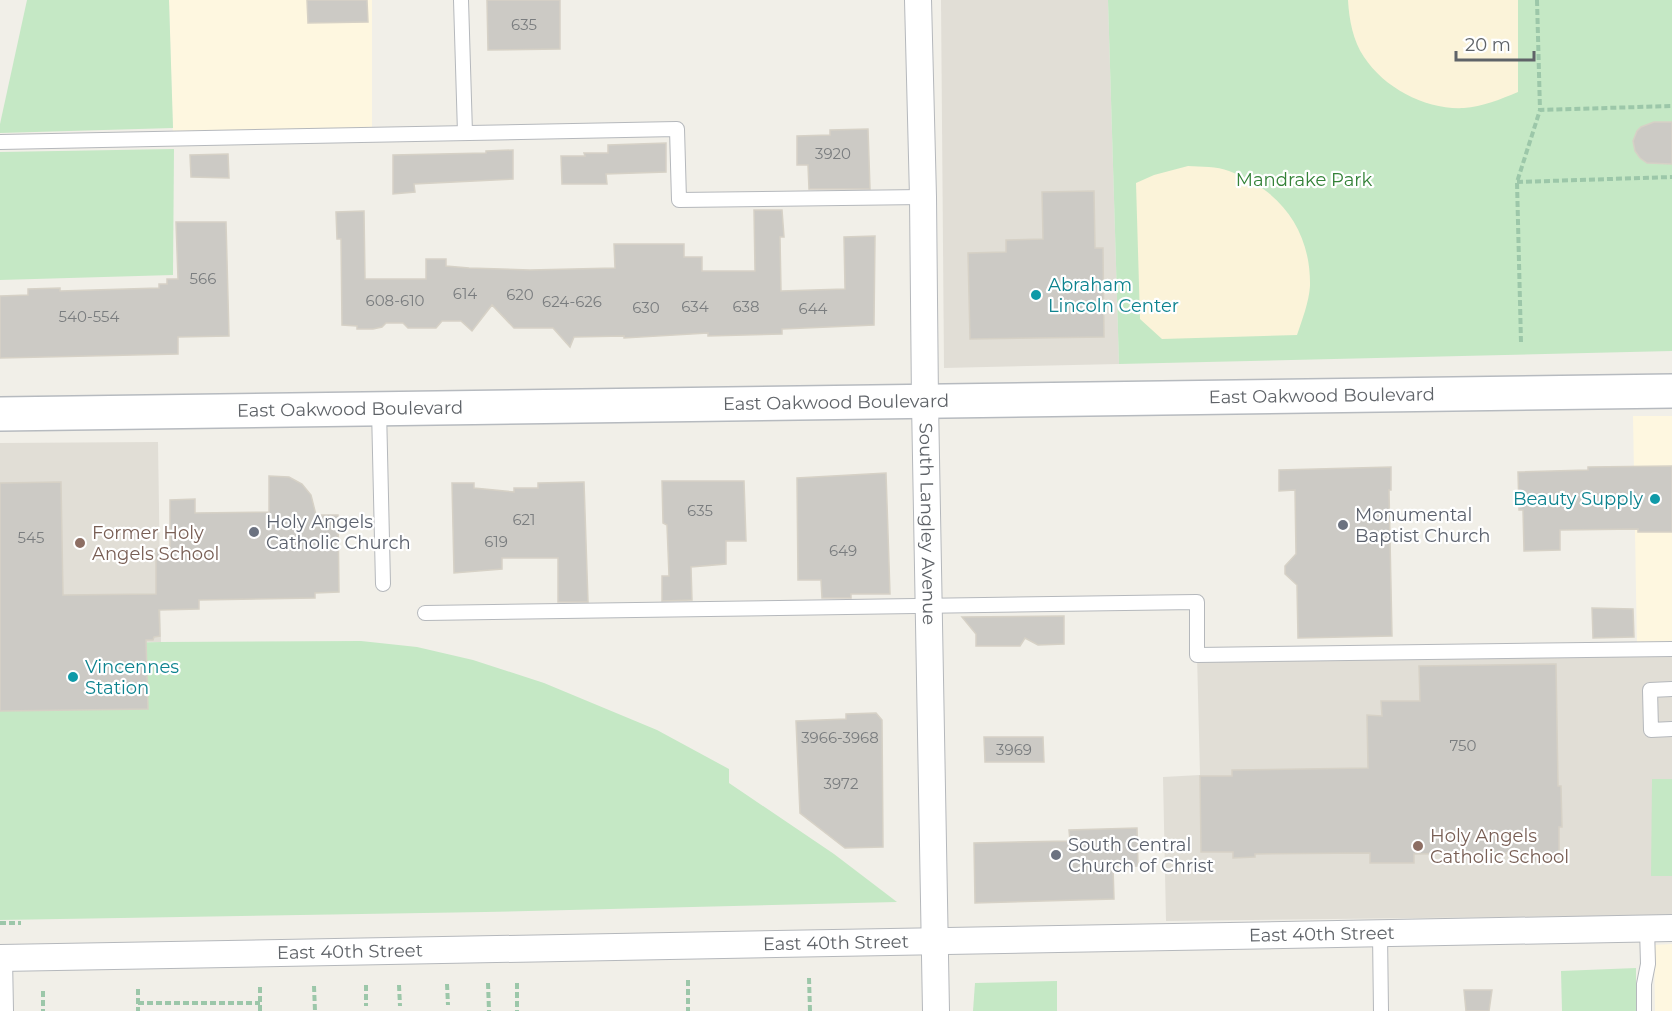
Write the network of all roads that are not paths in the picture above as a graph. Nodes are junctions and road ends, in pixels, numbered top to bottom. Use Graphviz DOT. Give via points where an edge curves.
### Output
graph roads {
  1 [pos="461,0"];
  2 [pos="918,0"];
  3 [pos="465,133"];
  4 [pos="0,142"];
  5 [pos="923,197"];
  6 [pos="1672,391"];
  7 [pos="925,402"];
  8 [pos="379,409"];
  9 [pos="0,414"];
  10 [pos="383,584"];
  11 [pos="929,606"];
  12 [pos="425,613"];
  13 [pos="1672,649"];
  14 [pos="1672,689"];
  15 [pos="1672,729"];
  16 [pos="1660,928"];
  17 [pos="1380,933"];
  18 [pos="935,941"];
  19 [pos="2,958"];
  20 [pos="6,1011"];
  21 [pos="936,1011"];
  22 [pos="1381,1011"];
  23 [pos="1644,1011"];
  1 -- 3 [label="lane"];
  2 -- 5 [label="street, South Langley Avenue"];
  3 -- 4 [label="lane"];
  3 -- 5 [label="lane" via="678,129 679,200"];
  5 -- 7 [label="street, South Langley Avenue"];
  6 -- 7 [label="street, East Oakwood Boulevard"];
  7 -- 8 [label="street, East Oakwood Boulevard"];
  7 -- 11 [label="street, South Langley Avenue"];
  8 -- 9 [label="street, East Oakwood Boulevard"];
  8 -- 10 [label="lane"];
  11 -- 12 [label="lane"];
  11 -- 13 [label="lane" via="1197,602 1197,655"];
  11 -- 18 [label="street, South Langley Avenue"];
  14 -- 15 [label="lane" via="1650,690 1651,730"];
  16 -- 17 [label="street, East 40th Street"];
  16 -- 23 [label="lane" via="1644,984"];
  17 -- 18 [label="street, East 40th Street"];
  17 -- 22 [label="lane"];
  18 -- 19 [label="street, East 40th Street"];
  18 -- 21 [label="street, South Langley Avenue"];
  19 -- 20 [label="lane"];
}
